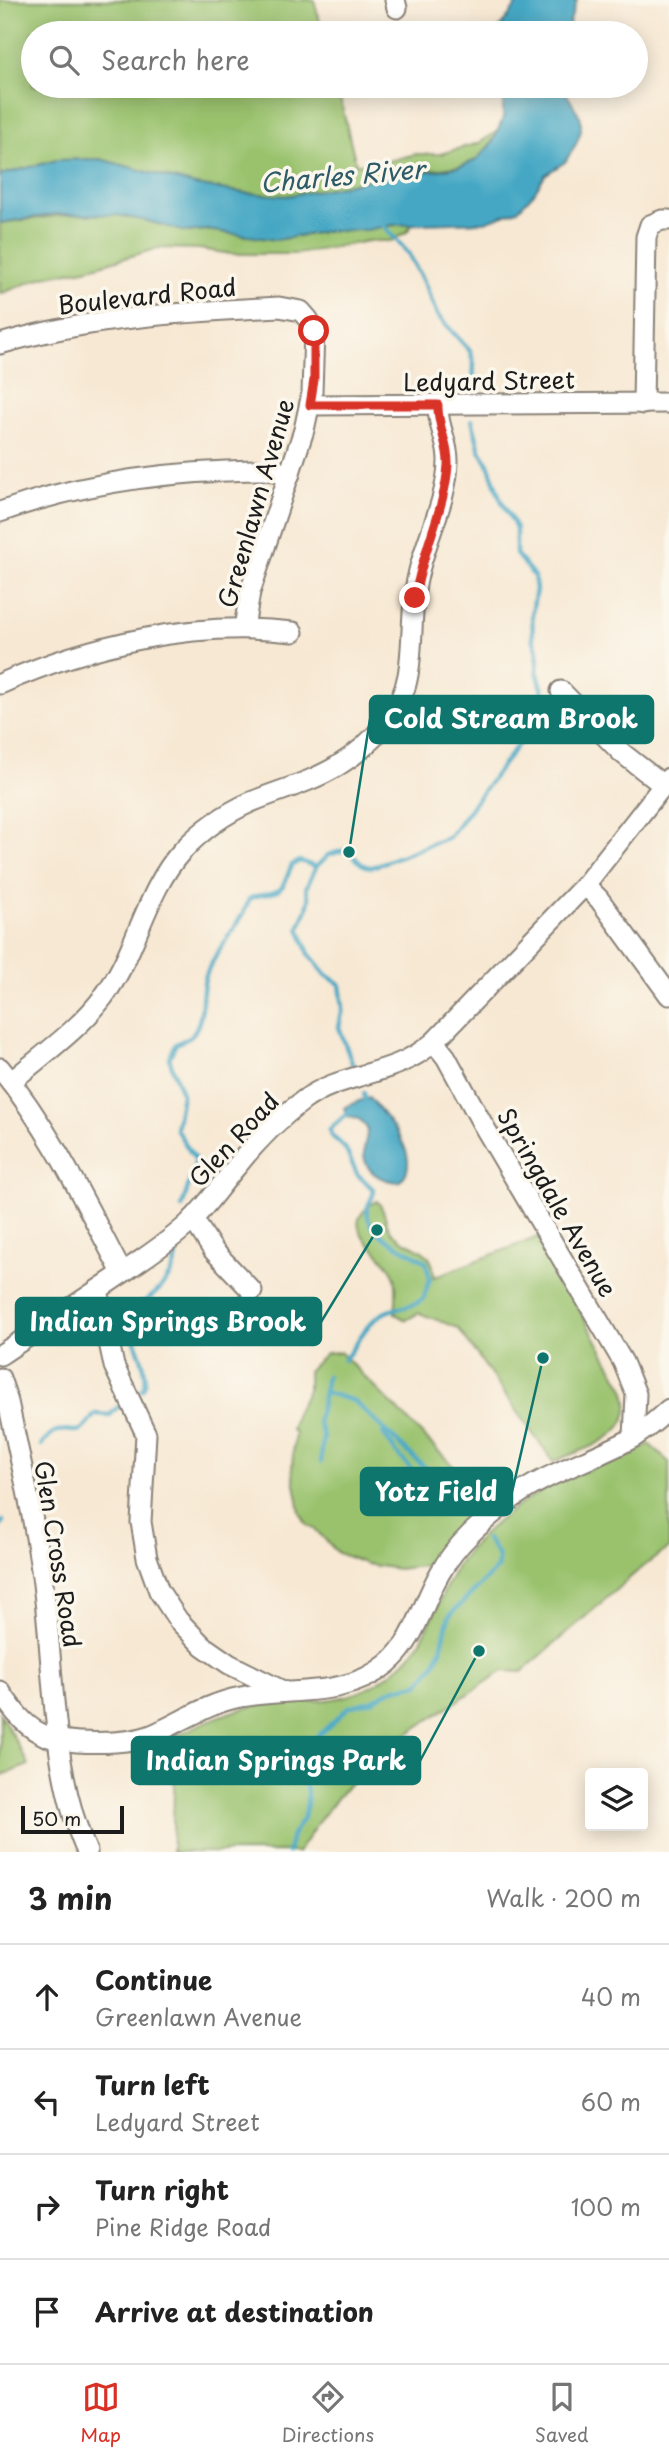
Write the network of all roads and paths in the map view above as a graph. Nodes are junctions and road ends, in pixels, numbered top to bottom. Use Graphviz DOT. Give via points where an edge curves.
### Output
graph roads {
  1 [pos="669,220"];
  2 [pos="301,311"];
  3 [pos="0,344"];
  4 [pos="669,403"];
  5 [pos="643,404"];
  6 [pos="310,405"];
  7 [pos="438,405"];
  8 [pos="290,474"];
  9 [pos="0,512"];
  10 [pos="244,628"];
  11 [pos="293,632"];
  12 [pos="0,684"];
  13 [pos="561,691"];
  14 [pos="666,782"];
  15 [pos="585,885"];
  16 [pos="669,995"];
  17 [pos="434,1042"];
  18 [pos="6,1075"];
  19 [pos="193,1219"];
  20 [pos="174,1236"];
  21 [pos="213,1250"];
  22 [pos="122,1273"];
  23 [pos="98,1290"];
  24 [pos="252,1291"];
  25 [pos="0,1355"];
  26 [pos="0,1378"];
  27 [pos="635,1389"];
  28 [pos="666,1412"];
  29 [pos="634,1437"];
  30 [pos="229,1664"];
  31 [pos="0,1691"];
  32 [pos="284,1691"];
  33 [pos="232,1698"];
  34 [pos="59,1740"];
  35 [pos="87,1852"];
  1 -- 5 [label="street" via="650,225 646,237"];
  2 -- 3 [label="street, Boulevard Road" via="279,307 159,314 60,329"];
  2 -- 6 [label="street, Greenlawn Avenue" via="315,338"];
  4 -- 5 [label="street, Ledyard Street"];
  5 -- 7 [label="street, Ledyard Street"];
  6 -- 7 [label="street, Ledyard Street"];
  6 -- 8 [label="street, Greenlawn Avenue"];
  7 -- 18 [label="street" via="447,477 418,575 408,676 393,712 361,748 338,765 226,815 184,850 168,869 105,995 87,1015"];
  8 -- 9 [label="street" via="244,470 162,476 75,491"];
  8 -- 10 [label="street, Greenlawn Avenue" via="250,592"];
  10 -- 11 [label="street"];
  10 -- 12 [label="street" via="184,632 126,643"];
  13 -- 14 [label="street" via="622,753"];
  14 -- 15 [label="street, Glen Road"];
  15 -- 16 [label="street"];
  15 -- 17 [label="street, Glen Road"];
  17 -- 19 [label="street, Glen Road" via="397,1065 334,1084 307,1098 254,1146"];
  17 -- 27 [label="street, Springdale Avenue"];
  18 -- 22 [label="street" via="57,1148"];
  19 -- 20 [label="street, Glen Road"];
  19 -- 21 [label="street"];
  20 -- 21 [label="street"];
  20 -- 22 [label="street, Glen Road"];
  21 -- 24 [label="street"];
  22 -- 23 [label="street, Glen Road"];
  23 -- 25 [label="street, Glen Road"];
  23 -- 30 [label="street" via="114,1366 146,1434 141,1522 152,1573 183,1626"];
  26 -- 34 [label="street, Glen Cross Road" via="40,1560"];
  27 -- 28 [label="street, Springdale Avenue"];
  27 -- 29 [label="street, Springdale Avenue"];
  28 -- 29 [label="street"];
  29 -- 32 [label="street" via="539,1481 480,1526 446,1563 409,1639 385,1666 343,1687"];
  30 -- 32 [label="street"];
  30 -- 33 [label="street"];
  31 -- 34 [label="street" via="31,1728"];
  32 -- 33 [label="street"];
  33 -- 34 [label="street" via="136,1740"];
  34 -- 35 [label="street, Glen Cross Road" via="68,1796"];
}
